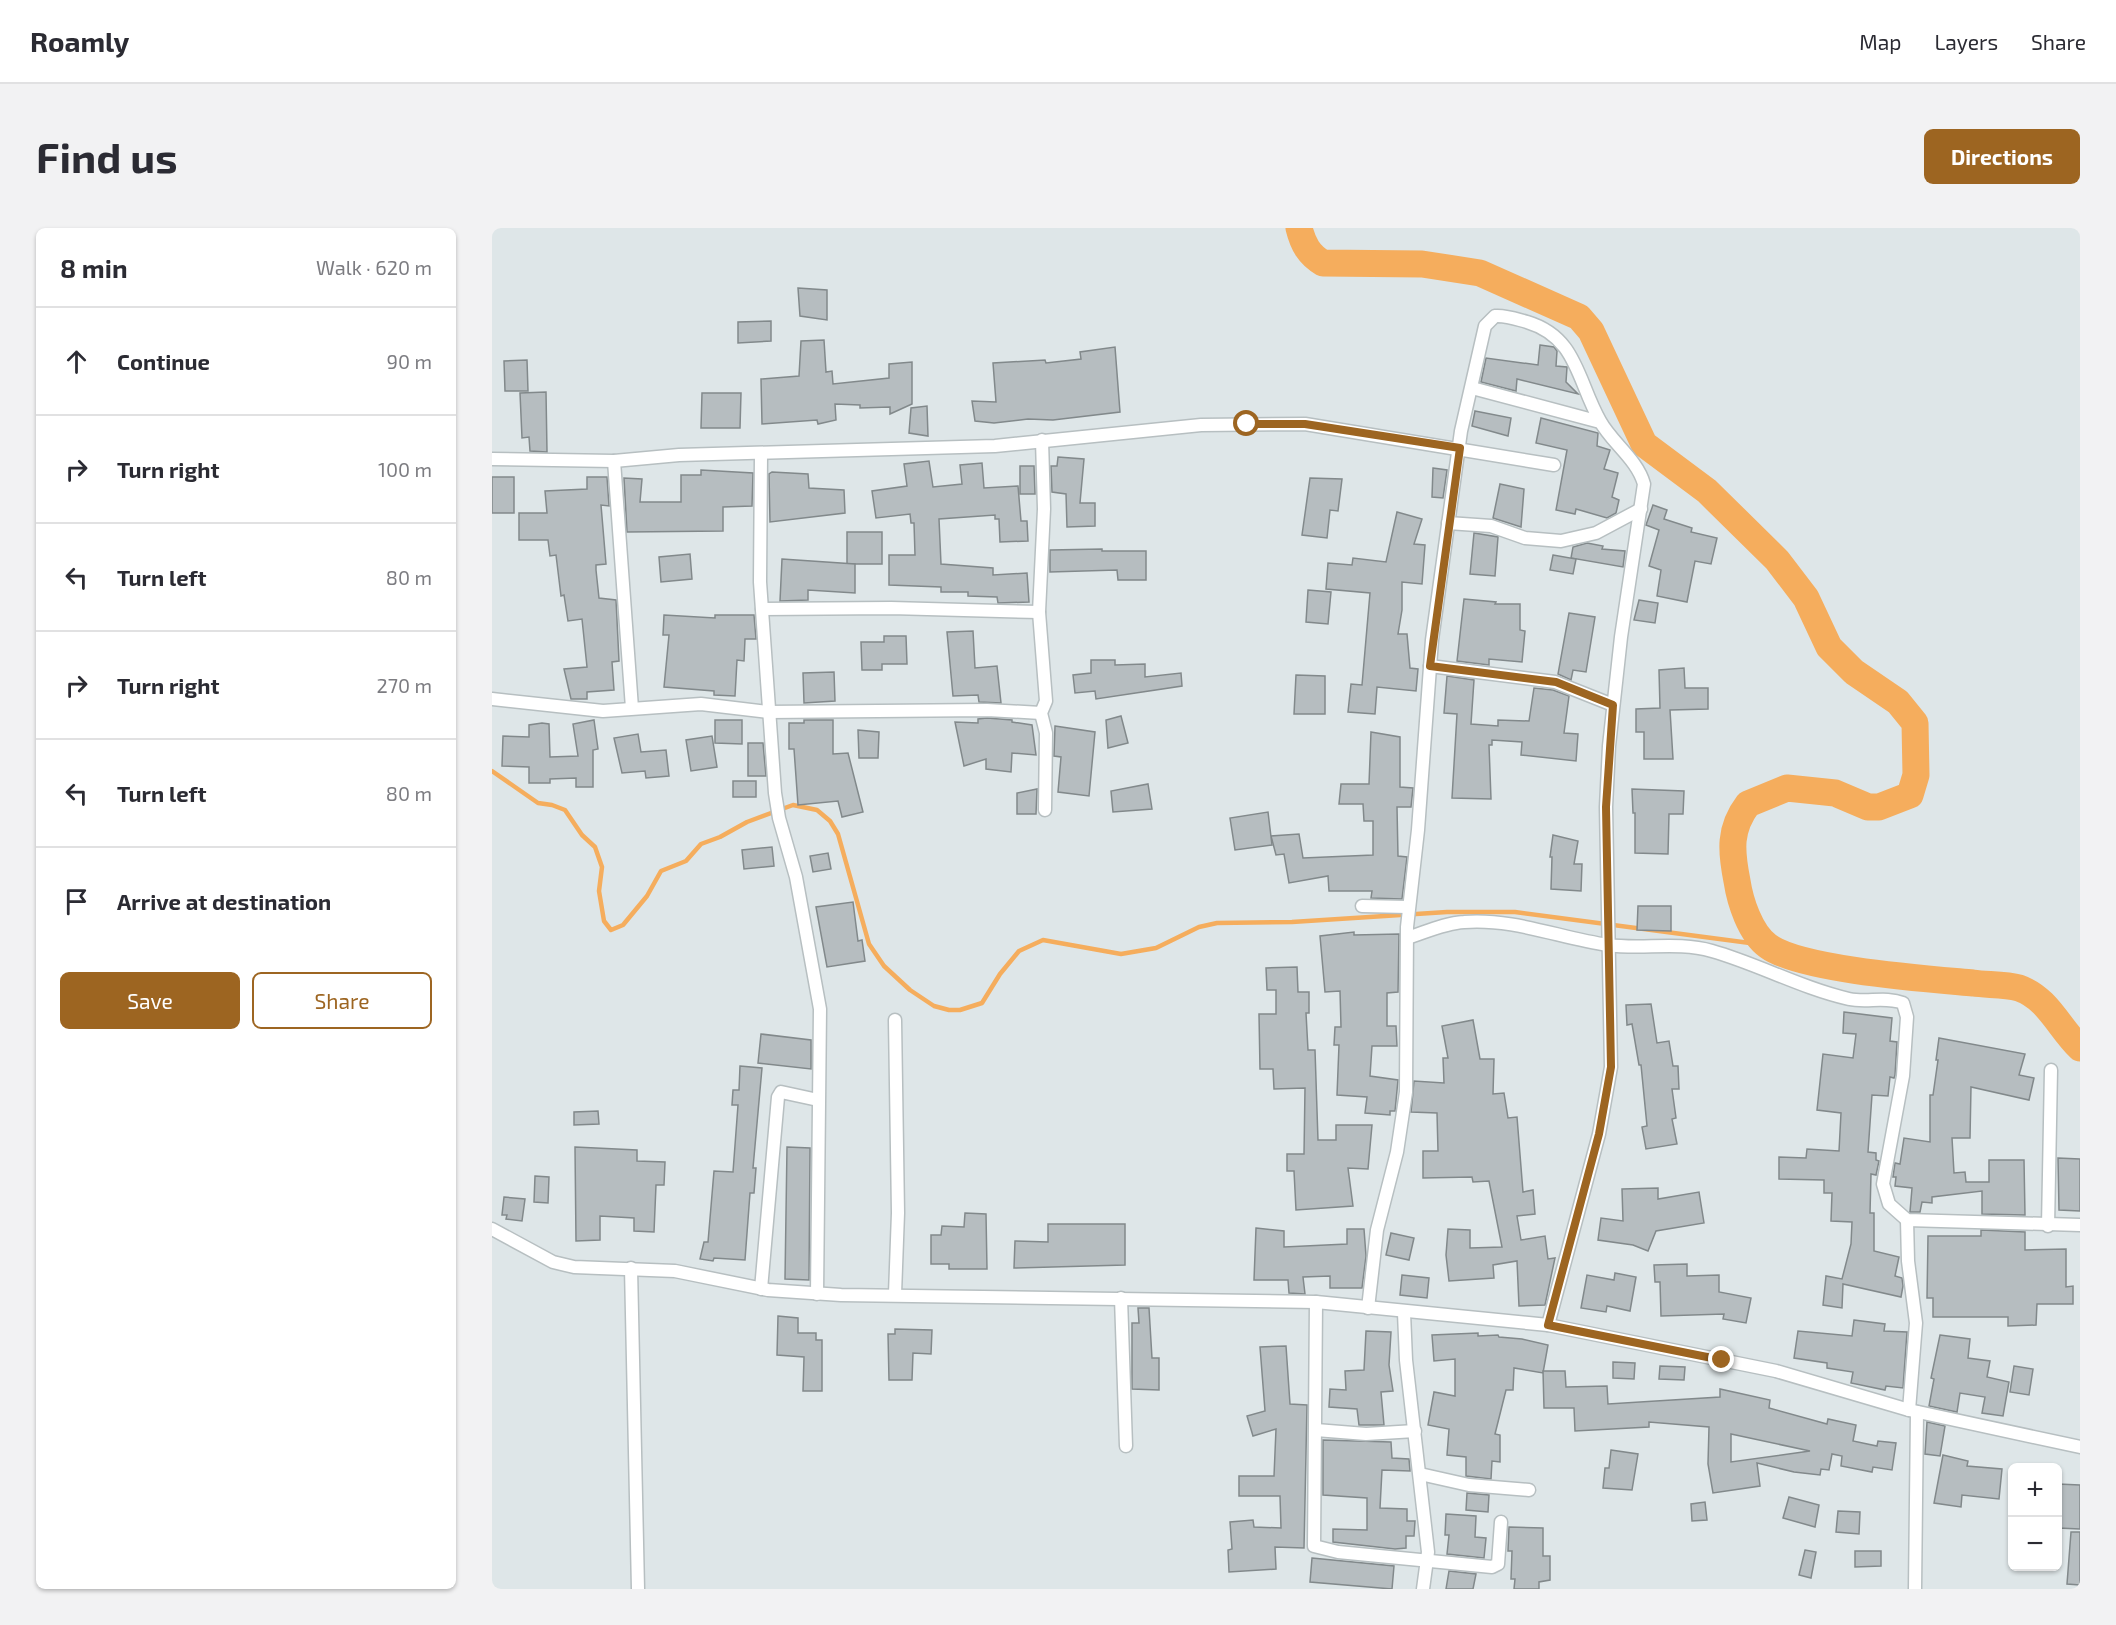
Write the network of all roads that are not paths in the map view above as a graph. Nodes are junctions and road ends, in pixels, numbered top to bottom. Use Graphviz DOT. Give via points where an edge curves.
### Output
graph roads {
  1 [pos="1472,388"];
  2 [pos="1600,422"];
  3 [pos="1042,440"];
  4 [pos="1460,448"];
  5 [pos="761,455"];
  6 [pos="492,459"];
  7 [pos="614,461"];
  8 [pos="1554,465"];
  9 [pos="1641,509"];
  10 [pos="1448,523"];
  11 [pos="762,609"];
  12 [pos="1039,612"];
  13 [pos="1430,666"];
  14 [pos="492,699"];
  15 [pos="1613,705"];
  16 [pos="632,708"];
  17 [pos="768,712"];
  18 [pos="1041,713"];
  19 [pos="1045,810"];
  20 [pos="1362,906"];
  21 [pos="1408,909"];
  22 [pos="1407,932"];
  23 [pos="1609,945"];
  24 [pos="895,1020"];
  25 [pos="2051,1070"];
  26 [pos="818,1100"];
  27 [pos="1907,1220"];
  28 [pos="2080,1225"];
  29 [pos="2048,1226"];
  30 [pos="492,1229"];
  31 [pos="631,1268"];
  32 [pos="761,1289"];
  33 [pos="817,1294"];
  34 [pos="896,1294"];
  35 [pos="1121,1298"];
  36 [pos="1316,1302"];
  37 [pos="1368,1308"];
  38 [pos="1404,1313"];
  39 [pos="1548,1325"];
  40 [pos="1913,1411"];
  41 [pos="1316,1430"];
  42 [pos="1415,1431"];
  43 [pos="1126,1446"];
  44 [pos="2080,1447"];
  45 [pos="1420,1474"];
  46 [pos="1529,1490"];
  47 [pos="1501,1522"];
  48 [pos="1428,1559"];
  49 [pos="638,1589"];
  50 [pos="1423,1589"];
  51 [pos="1915,1589"];
  1 -- 2 [label="street"];
  1 -- 2 [label="street" via="1485,326 1495,316 1504,315 1541,326 1559,338"];
  1 -- 4 [label="street"];
  2 -- 9 [label="street" via="1639,471 1644,484"];
  3 -- 4 [label="street" via="1201,425 1305,424"];
  3 -- 5 [label="street" via="994,447 871,448"];
  3 -- 12 [label="street" via="1044,509"];
  4 -- 8 [label="street"];
  4 -- 10 [label="street"];
  5 -- 7 [label="street" via="680,455"];
  5 -- 11 [label="street"];
  6 -- 7 [label="street"];
  7 -- 16 [label="street"];
  9 -- 10 [label="street" via="1596,533 1561,541 1524,538 1491,526"];
  9 -- 15 [label="street"];
  10 -- 13 [label="street"];
  11 -- 12 [label="street"];
  11 -- 17 [label="street"];
  12 -- 18 [label="street" via="1046,700"];
  13 -- 15 [label="street" via="1556,682"];
  13 -- 21 [label="street"];
  14 -- 16 [label="street" via="587,710"];
  15 -- 23 [label="street" via="1606,807"];
  16 -- 17 [label="street" via="700,704"];
  17 -- 18 [label="street"];
  17 -- 26 [label="street" via="779,818 796,877 818,992"];
  18 -- 19 [label="street" via="1046,733"];
  20 -- 21 [label="street"];
  21 -- 22 [label="street"];
  22 -- 23 [label="street" via="1466,922 1525,926"];
  22 -- 37 [label="street" via="1406,1092 1397,1152 1377,1230"];
  23 -- 27 [label="street" via="1676,945 1708,950 1851,999 1903,1003 1907,1017 1903,1076 1883,1184 1889,1204"];
  23 -- 39 [label="street" via="1611,1067 1607,1096"];
  24 -- 34 [label="street"];
  25 -- 29 [label="street"];
  26 -- 32 [label="street" via="787,1092 778,1096"];
  26 -- 33 [label="street"];
  27 -- 29 [label="street"];
  27 -- 40 [label="street" via="1916,1323"];
  28 -- 29 [label="street"];
  30 -- 31 [label="street" via="563,1265"];
  31 -- 32 [label="street" via="682,1272"];
  31 -- 49 [label="street"];
  32 -- 33 [label="street"];
  33 -- 34 [label="street"];
  34 -- 35 [label="street"];
  35 -- 36 [label="street"];
  35 -- 43 [label="street"];
  36 -- 37 [label="street"];
  36 -- 41 [label="street"];
  37 -- 38 [label="street"];
  38 -- 39 [label="street"];
  38 -- 42 [label="street"];
  39 -- 40 [label="street" via="1776,1371"];
  40 -- 44 [label="street"];
  40 -- 51 [label="street"];
  41 -- 42 [label="street" via="1358,1434"];
  41 -- 48 [label="street" via="1314,1546 1338,1552"];
  42 -- 45 [label="street"];
  45 -- 46 [label="street" via="1469,1485"];
  45 -- 48 [label="street"];
  47 -- 48 [label="street" via="1495,1566"];
  48 -- 50 [label="street"];
}
